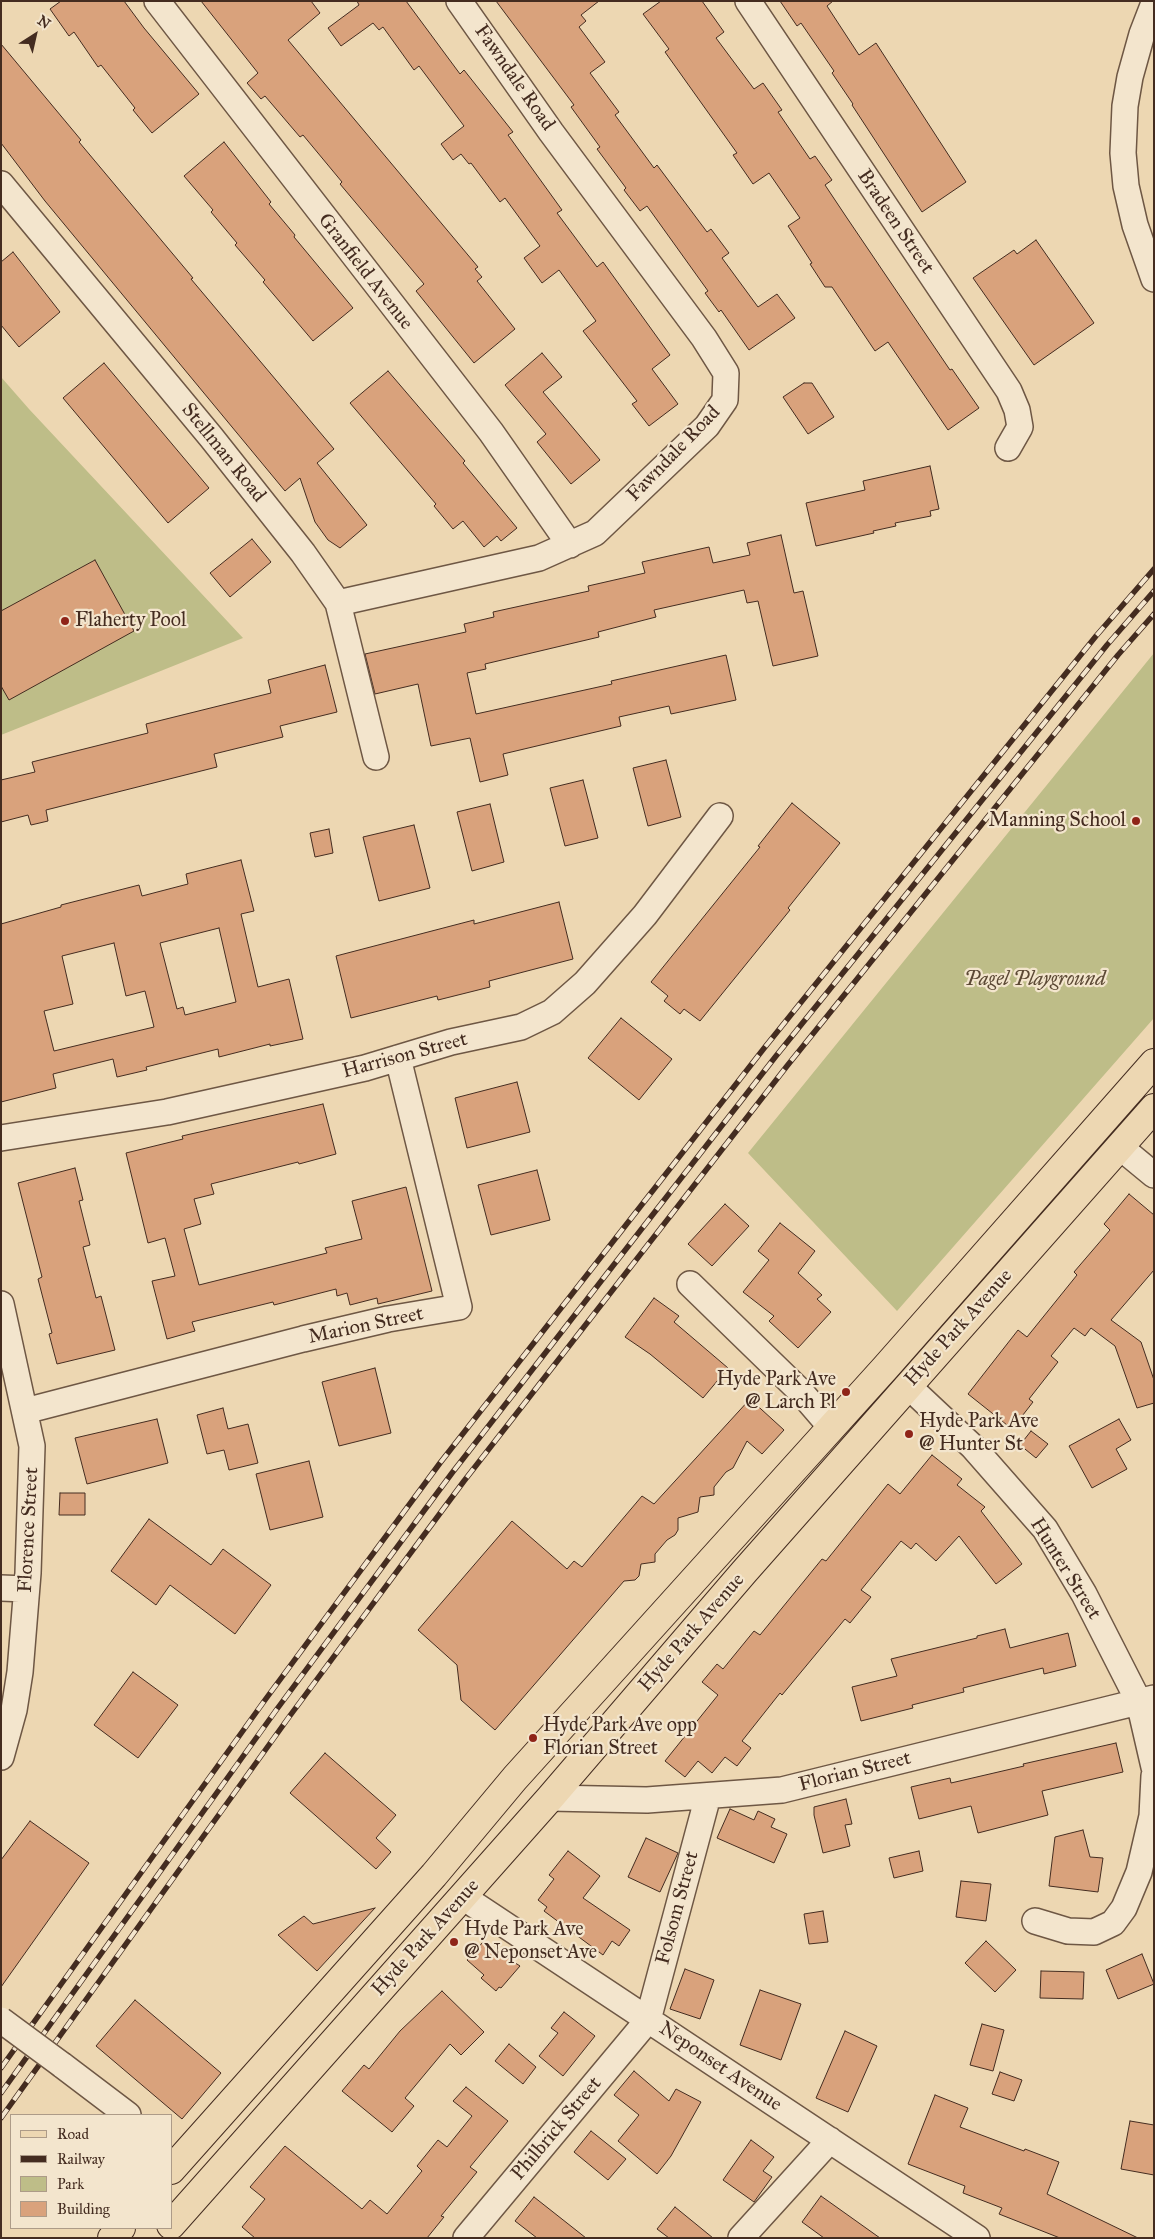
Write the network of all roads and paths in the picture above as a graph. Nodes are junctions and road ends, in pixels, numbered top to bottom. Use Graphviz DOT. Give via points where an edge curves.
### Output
graph roads {
  1 [pos="157,1"];
  2 [pos="459,1"];
  3 [pos="748,1"];
  4 [pos="1154,3"];
  5 [pos="1,184"];
  6 [pos="1154,279"];
  7 [pos="1008,448"];
  8 [pos="570,545"];
  9 [pos="338,603"];
  10 [pos="376,758"];
  11 [pos="720,816"];
  12 [pos="398,1058"];
  13 [pos="1154,1063"];
  14 [pos="1154,1108"];
  15 [pos="1096,1127"];
  16 [pos="1,1138"];
  17 [pos="1120,1147"];
  18 [pos="1154,1175"];
  19 [pos="690,1284"];
  20 [pos="1,1304"];
  21 [pos="886,1367"];
  22 [pos="908,1386"];
  23 [pos="25,1411"];
  24 [pos="831,1427"];
  25 [pos="852,1450"];
  26 [pos="1,1588"];
  27 [pos="26,1589"];
  28 [pos="620,1661"];
  29 [pos="647,1685"];
  30 [pos="1147,1700"];
  31 [pos="1,1757"];
  32 [pos="1154,1767"];
  33 [pos="1154,1776"];
  34 [pos="708,1796"];
  35 [pos="550,1798"];
  36 [pos="463,1897"];
  37 [pos="1035,1921"];
  38 [pos="1,2020"];
  39 [pos="648,2020"];
  40 [pos="127,2114"];
  41 [pos="830,2140"];
  42 [pos="175,2158"];
  43 [pos="213,2177"];
  44 [pos="172,2224"];
  45 [pos="466,2238"];
  46 [pos="741,2238"];
  47 [pos="977,2238"];
  1 -- 8 [label="street, Granfield Avenue" via="491,432"];
  2 -- 8 [label="street, Fawndale Road" via="704,338 726,373 725,400 707,426 595,533"];
  3 -- 7 [label="street, Bradeen Street" via="1009,391 1020,426"];
  4 -- 6 [label="street" via="1130,77 1123,154 1130,206"];
  5 -- 9 [label="street, Stellman Road" via="211,436"];
  8 -- 9 [label="street, Fawndale Road" via="539,558"];
  9 -- 10 [label="street, Stellman Road"];
  11 -- 12 [label="street, Harrison Street" via="645,915 585,983 552,1012 521,1026"];
  12 -- 16 [label="street, Harrison Street" via="167,1112"];
  12 -- 23 [label="street, Marion Street" via="459,1307 388,1319 303,1339"];
  13 -- 15 [label="main road, Hyde Park Avenue"];
  14 -- 17 [label="main road, Hyde Park Avenue"];
  15 -- 17 [label="main road"];
  15 -- 21 [label="main road, Hyde Park Avenue"];
  17 -- 18 [label="street"];
  17 -- 22 [label="main road, Hyde Park Avenue"];
  19 -- 24 [label="street" via="800,1391"];
  20 -- 23 [label="street, Florence Street"];
  21 -- 22 [label="main road"];
  21 -- 24 [label="main road, Hyde Park Avenue"];
  22 -- 25 [label="main road, Hyde Park Avenue"];
  22 -- 30 [label="street, Hunter Street" via="973,1447 1045,1529"];
  23 -- 27 [label="street, Florence Street" via="32,1446"];
  24 -- 25 [label="main road"];
  24 -- 28 [label="main road, Hyde Park Avenue"];
  25 -- 29 [label="main road, Hyde Park Avenue"];
  26 -- 27 [label="street"];
  27 -- 31 [label="street, Florence Street" via="20,1672"];
  28 -- 29 [label="main road"];
  28 -- 42 [label="main road, Hyde Park Avenue" via="434,1875"];
  29 -- 35 [label="main road, Hyde Park Avenue"];
  30 -- 32 [label="street, Hunter Street"];
  30 -- 34 [label="street, Florian Street" via="782,1790"];
  33 -- 37 [label="street" via="1152,1816 1139,1872 1124,1908 1113,1923 1094,1932 1068,1931"];
  34 -- 35 [label="street, Florian Street" via="647,1800"];
  34 -- 39 [label="street, Folsom Street"];
  35 -- 36 [label="main road, Hyde Park Avenue"];
  36 -- 39 [label="street, Neponset Avenue"];
  36 -- 43 [label="main road, Hyde Park Avenue"];
  38 -- 40 [label="street, bridge"];
  39 -- 41 [label="street, Neponset Avenue"];
  39 -- 45 [label="street, Philbrick Street"];
  41 -- 46 [label="street"];
  41 -- 47 [label="street, Neponset Avenue"];
  42 -- 43 [label="main road"];
  43 -- 44 [label="main road, Hyde Park Avenue"];
}
